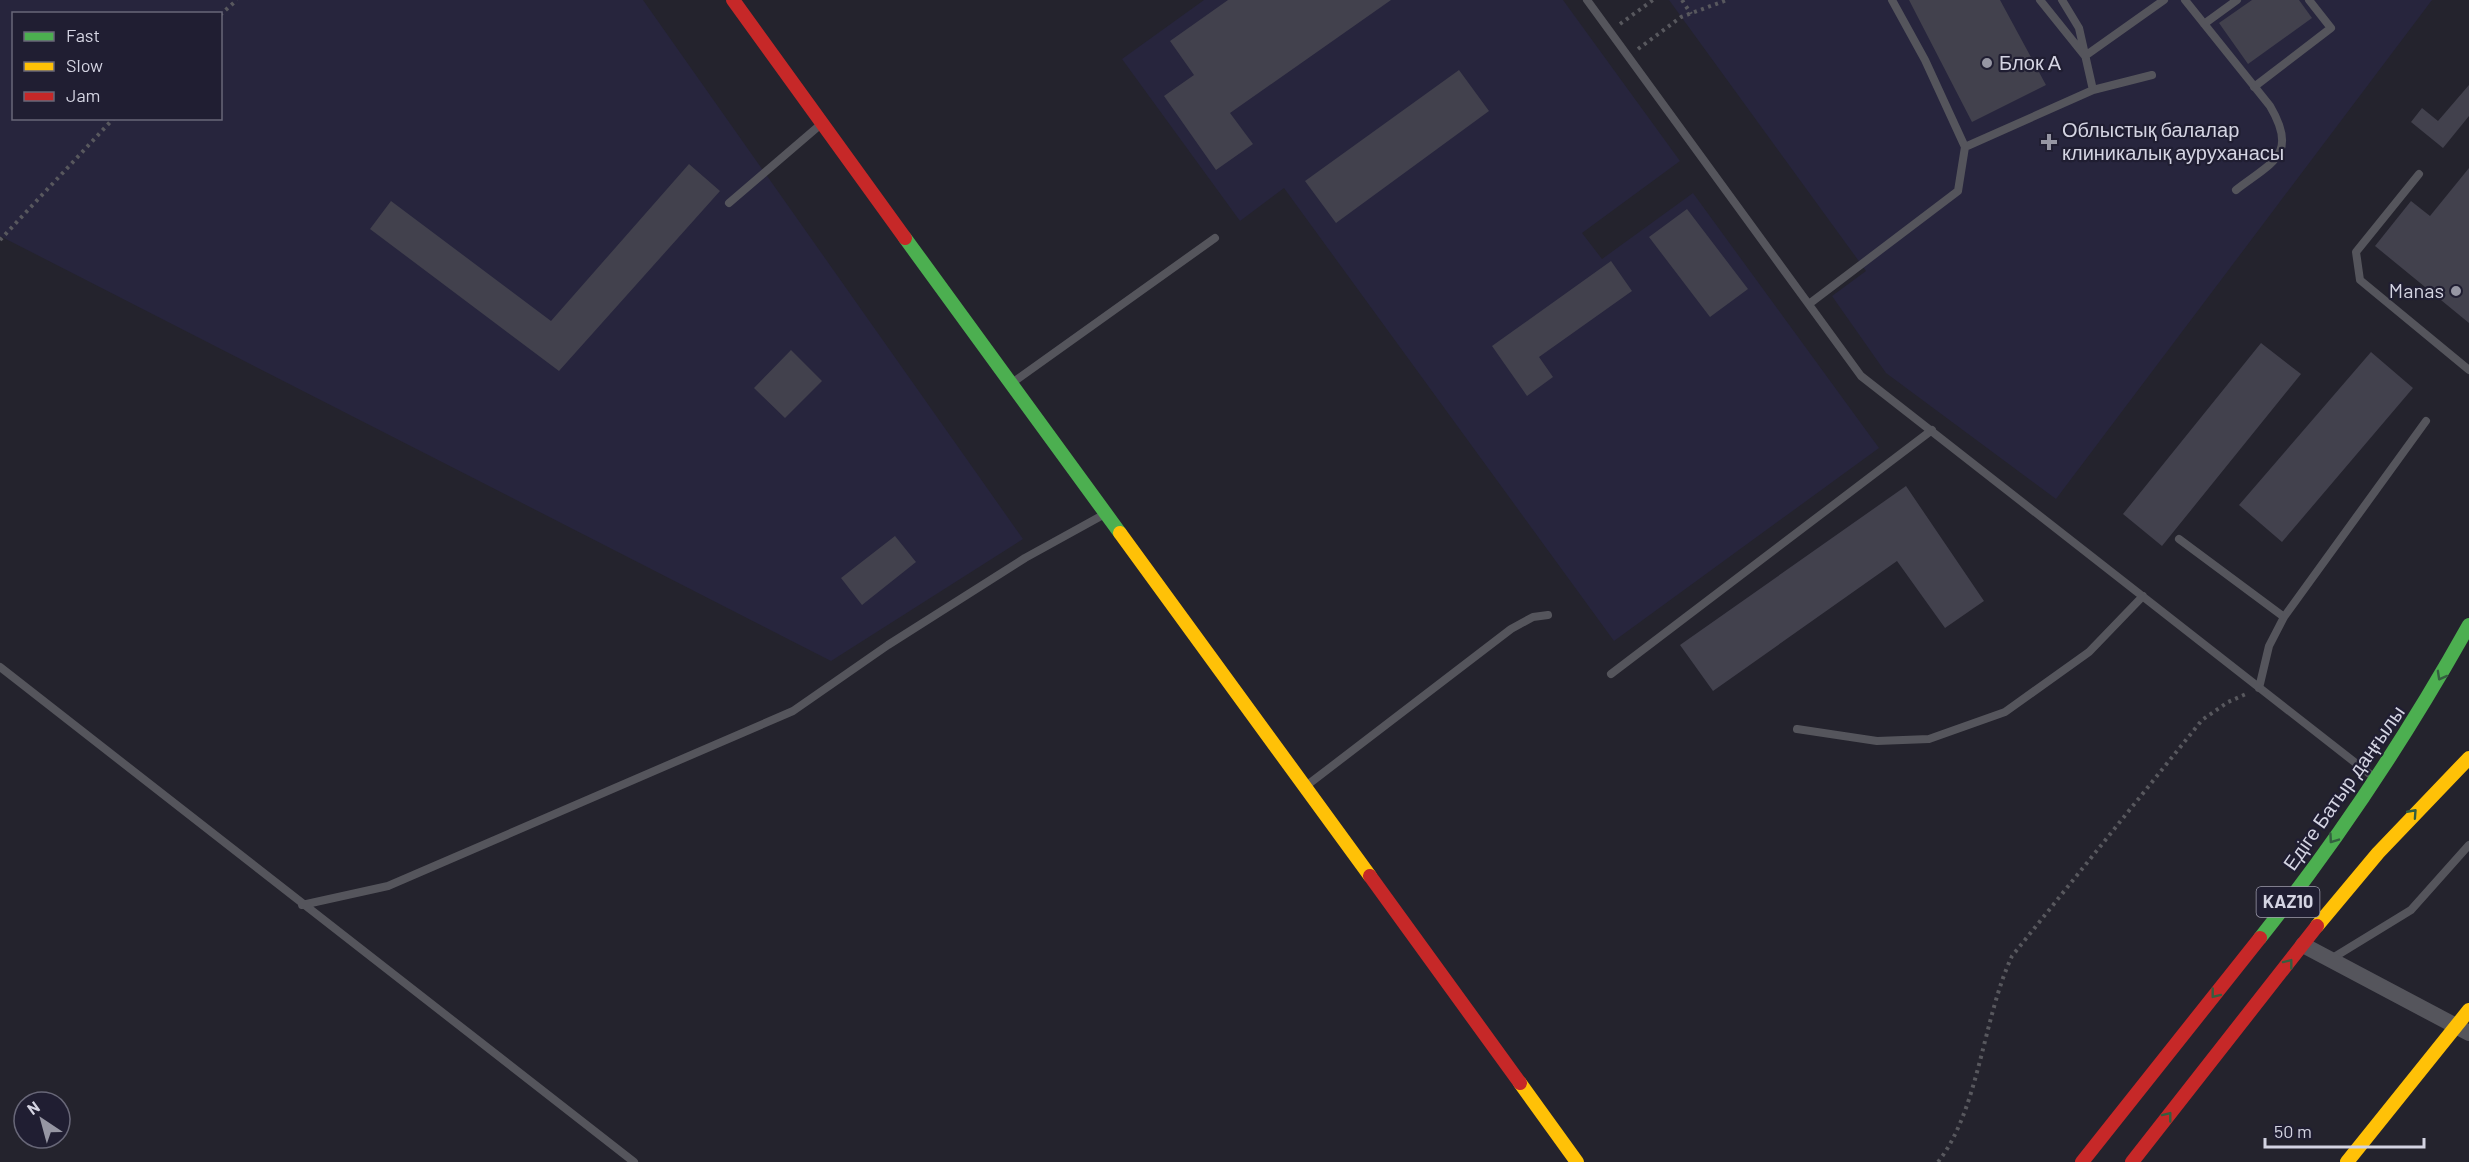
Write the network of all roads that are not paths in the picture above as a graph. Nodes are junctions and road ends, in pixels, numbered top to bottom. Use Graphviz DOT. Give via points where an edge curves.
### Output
graph roads {
  1 [pos="733,0"];
  2 [pos="1587,0"];
  3 [pos="1892,0"];
  4 [pos="2040,0"];
  5 [pos="2062,0"];
  6 [pos="2164,0"];
  7 [pos="2185,0"];
  8 [pos="2237,0"];
  9 [pos="2309,0"];
  10 [pos="2204,24"];
  11 [pos="2085,56"];
  12 [pos="2152,75"];
  13 [pos="2254,87"];
  14 [pos="2093,90"];
  15 [pos="822,123"];
  16 [pos="1965,147"];
  17 [pos="2419,174"];
  18 [pos="2236,190"];
  19 [pos="729,203"];
  20 [pos="1215,238"];
  21 [pos="1809,304"];
  22 [pos="2469,370"];
  23 [pos="1009,385"];
  24 [pos="2426,421"];
  25 [pos="1932,430"];
  26 [pos="1107,513"];
  27 [pos="2179,539"];
  28 [pos="2143,596"];
  29 [pos="1548,615"];
  30 [pos="2284,617"];
  31 [pos="2469,625"];
  32 [pos="0,667"];
  33 [pos="1611,674"];
  34 [pos="2259,688"];
  35 [pos="1797,729"];
  36 [pos="2469,758"];
  37 [pos="2375,779"];
  38 [pos="1306,786"];
  39 [pos="2469,844"];
  40 [pos="302,905"];
  41 [pos="2303,945"];
  42 [pos="2331,959"];
  43 [pos="2469,1010"];
  44 [pos="2462,1030"];
  45 [pos="634,1162"];
  46 [pos="1577,1162"];
  47 [pos="2082,1162"];
  48 [pos="2132,1162"];
  49 [pos="2347,1162"];
  1 -- 15 [label="street"];
  2 -- 21 [label="lane"];
  3 -- 16 [label="lane"];
  4 -- 11 [label="lane"];
  5 -- 11 [label="lane" via="2079,28"];
  6 -- 11 [label="lane"];
  7 -- 10 [label="lane"];
  8 -- 10 [label="lane"];
  9 -- 13 [label="lane" via="2331,28"];
  10 -- 13 [label="lane"];
  11 -- 14 [label="lane"];
  12 -- 14 [label="lane"];
  13 -- 18 [label="lane" via="2280,124 2284,141 2280,156"];
  14 -- 16 [label="lane"];
  15 -- 19 [label="lane"];
  15 -- 23 [label="street"];
  16 -- 21 [label="lane" via="1958,191"];
  17 -- 22 [label="lane" via="2356,252 2360,280"];
  20 -- 23 [label="lane"];
  21 -- 25 [label="lane" via="1861,376"];
  23 -- 26 [label="street"];
  24 -- 30 [label="lane"];
  25 -- 28 [label="lane"];
  25 -- 33 [label="lane"];
  26 -- 38 [label="street"];
  26 -- 40 [label="lane" via="1025,558 793,711 388,886"];
  27 -- 30 [label="lane"];
  28 -- 34 [label="lane"];
  28 -- 35 [label="lane" via="2089,652 2005,712 1929,739 1877,741"];
  29 -- 38 [label="lane" via="1533,617 1511,629"];
  30 -- 34 [label="lane" via="2269,646"];
  31 -- 37 [label="street, Едіге Батыр даңғылы / KAZ10, one-way" via="2426,704"];
  32 -- 40 [label="lane"];
  34 -- 37 [label="lane"];
  41 -- 36 [label="street, KAZ10, one-way" via="2415,810"];
  37 -- 47 [label="street, Едіге Батыр даңғылы / KAZ10, one-way" via="2290,900"];
  38 -- 46 [label="street"];
  39 -- 42 [label="lane" via="2410,910"];
  40 -- 45 [label="lane"];
  41 -- 42 [label="street"];
  48 -- 41 [label="street, KAZ10, one-way"];
  42 -- 44 [label="street"];
  43 -- 44 [label="street"];
  44 -- 49 [label="street"];
}
